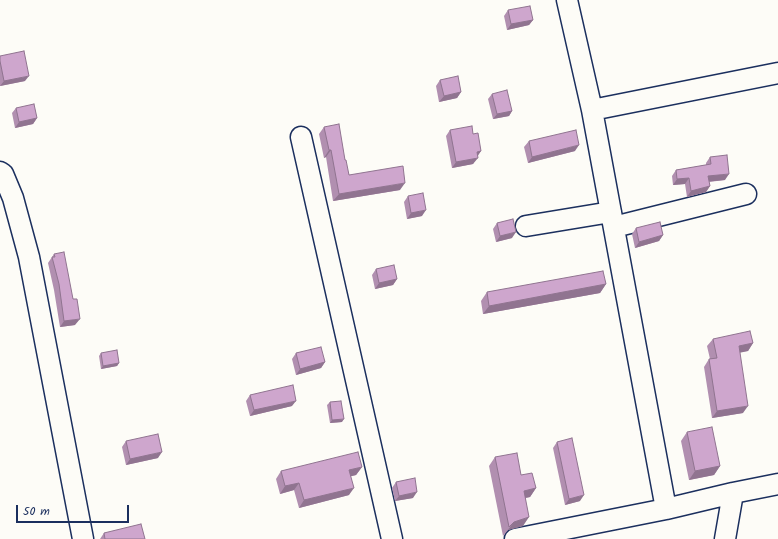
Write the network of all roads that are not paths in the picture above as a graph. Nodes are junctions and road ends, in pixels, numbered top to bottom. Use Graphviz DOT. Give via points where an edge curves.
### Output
graph roads {
  1 [pos="567,0"];
  2 [pos="778,73"];
  3 [pos="592,110"];
  4 [pos="301,137"];
  5 [pos="0,172"];
  6 [pos="746,194"];
  7 [pos="612,219"];
  8 [pos="526,226"];
  9 [pos="778,484"];
  10 [pos="733,493"];
  11 [pos="666,509"];
  12 [pos="83,539"];
  13 [pos="392,539"];
  14 [pos="515,539"];
  15 [pos="725,539"];
  1 -- 3 [label="street"];
  2 -- 3 [label="street"];
  3 -- 7 [label="street"];
  4 -- 13 [label="street"];
  5 -- 12 [label="street" via="13,198 29,257"];
  6 -- 7 [label="street"];
  7 -- 8 [label="street"];
  7 -- 11 [label="street"];
  9 -- 10 [label="street"];
  10 -- 11 [label="street"];
  10 -- 15 [label="street"];
  11 -- 14 [label="street"];
}
